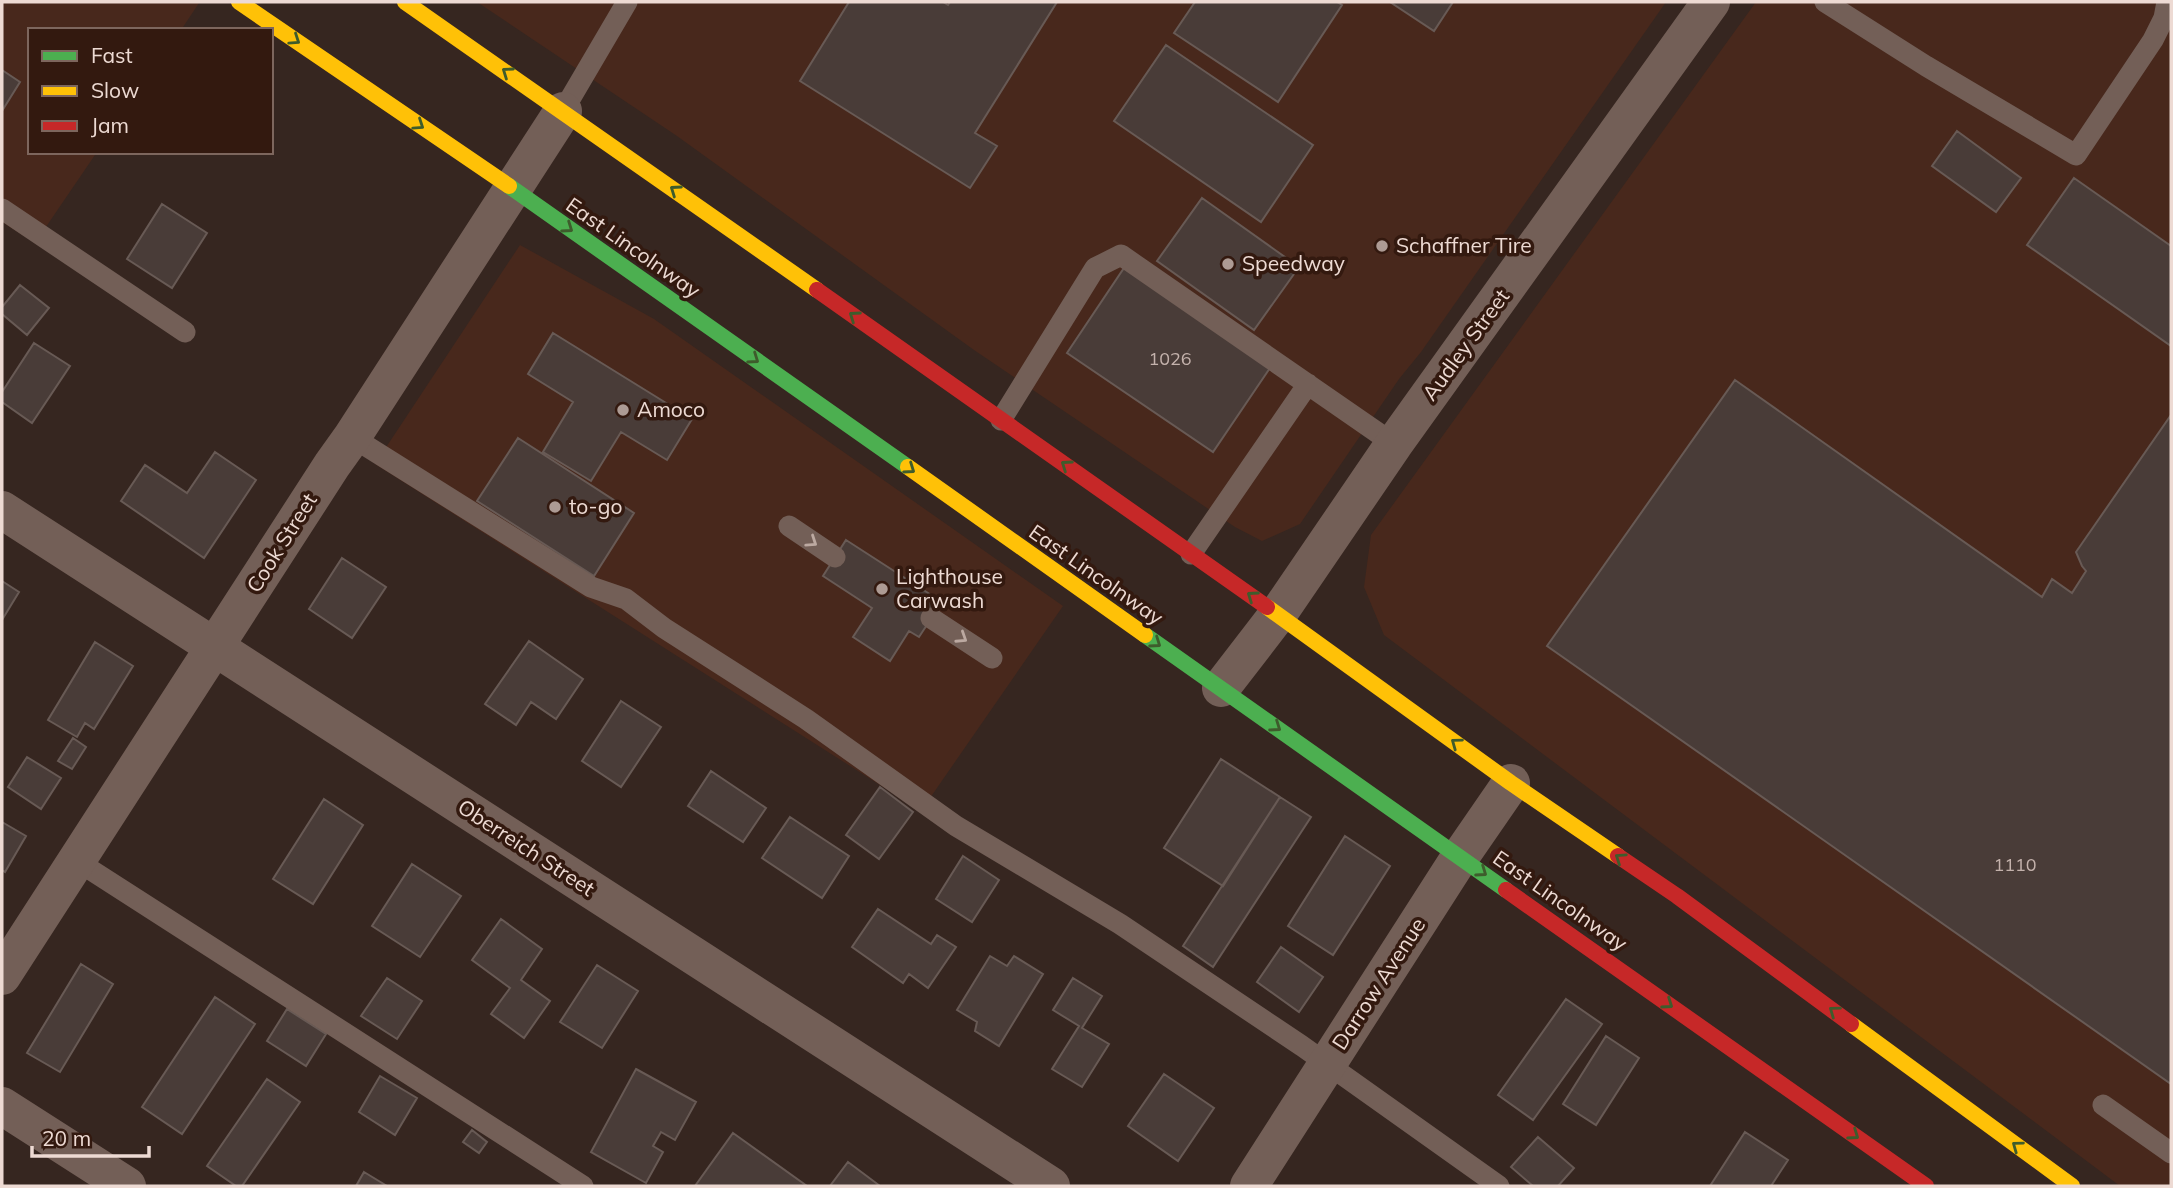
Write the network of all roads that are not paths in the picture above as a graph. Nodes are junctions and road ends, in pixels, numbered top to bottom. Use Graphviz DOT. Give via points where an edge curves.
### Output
graph roads {
  1 [pos="239,2"];
  2 [pos="405,2"];
  3 [pos="627,2"];
  4 [pos="1711,2"];
  5 [pos="1825,2"];
  6 [pos="2167,2"];
  7 [pos="563,111"];
  8 [pos="513,189"];
  9 [pos="2,209"];
  10 [pos="185,332"];
  11 [pos="1308,384"];
  12 [pos="1001,420"];
  13 [pos="352,437"];
  14 [pos="1394,444"];
  15 [pos="2,510"];
  16 [pos="789,526"];
  17 [pos="1191,554"];
  18 [pos="835,557"];
  19 [pos="1278,614"];
  20 [pos="931,618"];
  21 [pos="215,648"];
  22 [pos="992,658"];
  23 [pos="1220,688"];
  24 [pos="1511,783"];
  25 [pos="1460,857"];
  26 [pos="77,861"];
  27 [pos="2,976"];
  28 [pos="1327,1064"];
  29 [pos="2103,1105"];
  30 [pos="2,1106"];
  31 [pos="2171,1153"];
  32 [pos="127,1186"];
  33 [pos="583,1186"];
  34 [pos="1051,1186"];
  35 [pos="1249,1186"];
  36 [pos="1499,1186"];
  37 [pos="1926,1186"];
  38 [pos="2072,1186"];
  1 -- 8 [label="main road, East Lincolnway, one-way"];
  7 -- 2 [label="main road, one-way"];
  3 -- 7 [label="lane"];
  4 -- 14 [label="street, Audley Street"];
  5 -- 6 [label="lane" via="2076,155 2153,40"];
  7 -- 8 [label="street, Cook Street"];
  12 -- 7 [label="main road, one-way"];
  8 -- 13 [label="street, Cook Street"];
  8 -- 23 [label="main road, East Lincolnway, one-way"];
  9 -- 10 [label="lane"];
  11 -- 12 [label="lane" via="1121,256 1095,268"];
  11 -- 14 [label="lane"];
  11 -- 17 [label="lane"];
  17 -- 12 [label="main road, one-way"];
  13 -- 21 [label="street, Cook Street"];
  13 -- 28 [label="lane" via="591,586 626,599 956,826 1120,924"];
  14 -- 19 [label="street, Audley Street"];
  15 -- 21 [label="street, Oberreich Street"];
  16 -- 18 [label="lane, one-way"];
  19 -- 17 [label="main road, one-way"];
  19 -- 23 [label="street, Audley Street"];
  24 -- 19 [label="main road, one-way"];
  20 -- 22 [label="lane, one-way"];
  21 -- 26 [label="street, Cook Street"];
  21 -- 34 [label="street, Oberreich Street"];
  23 -- 25 [label="main road, East Lincolnway, one-way"];
  24 -- 25 [label="street, Darrow Avenue"];
  38 -- 24 [label="main road, one-way" via="1676,896"];
  25 -- 28 [label="street, Darrow Avenue"];
  25 -- 37 [label="main road, East Lincolnway, one-way"];
  26 -- 27 [label="street, Cook Street"];
  26 -- 33 [label="lane"];
  28 -- 35 [label="street, Darrow Avenue"];
  28 -- 36 [label="lane"];
  29 -- 31 [label="lane"];
  30 -- 32 [label="street"];
}
